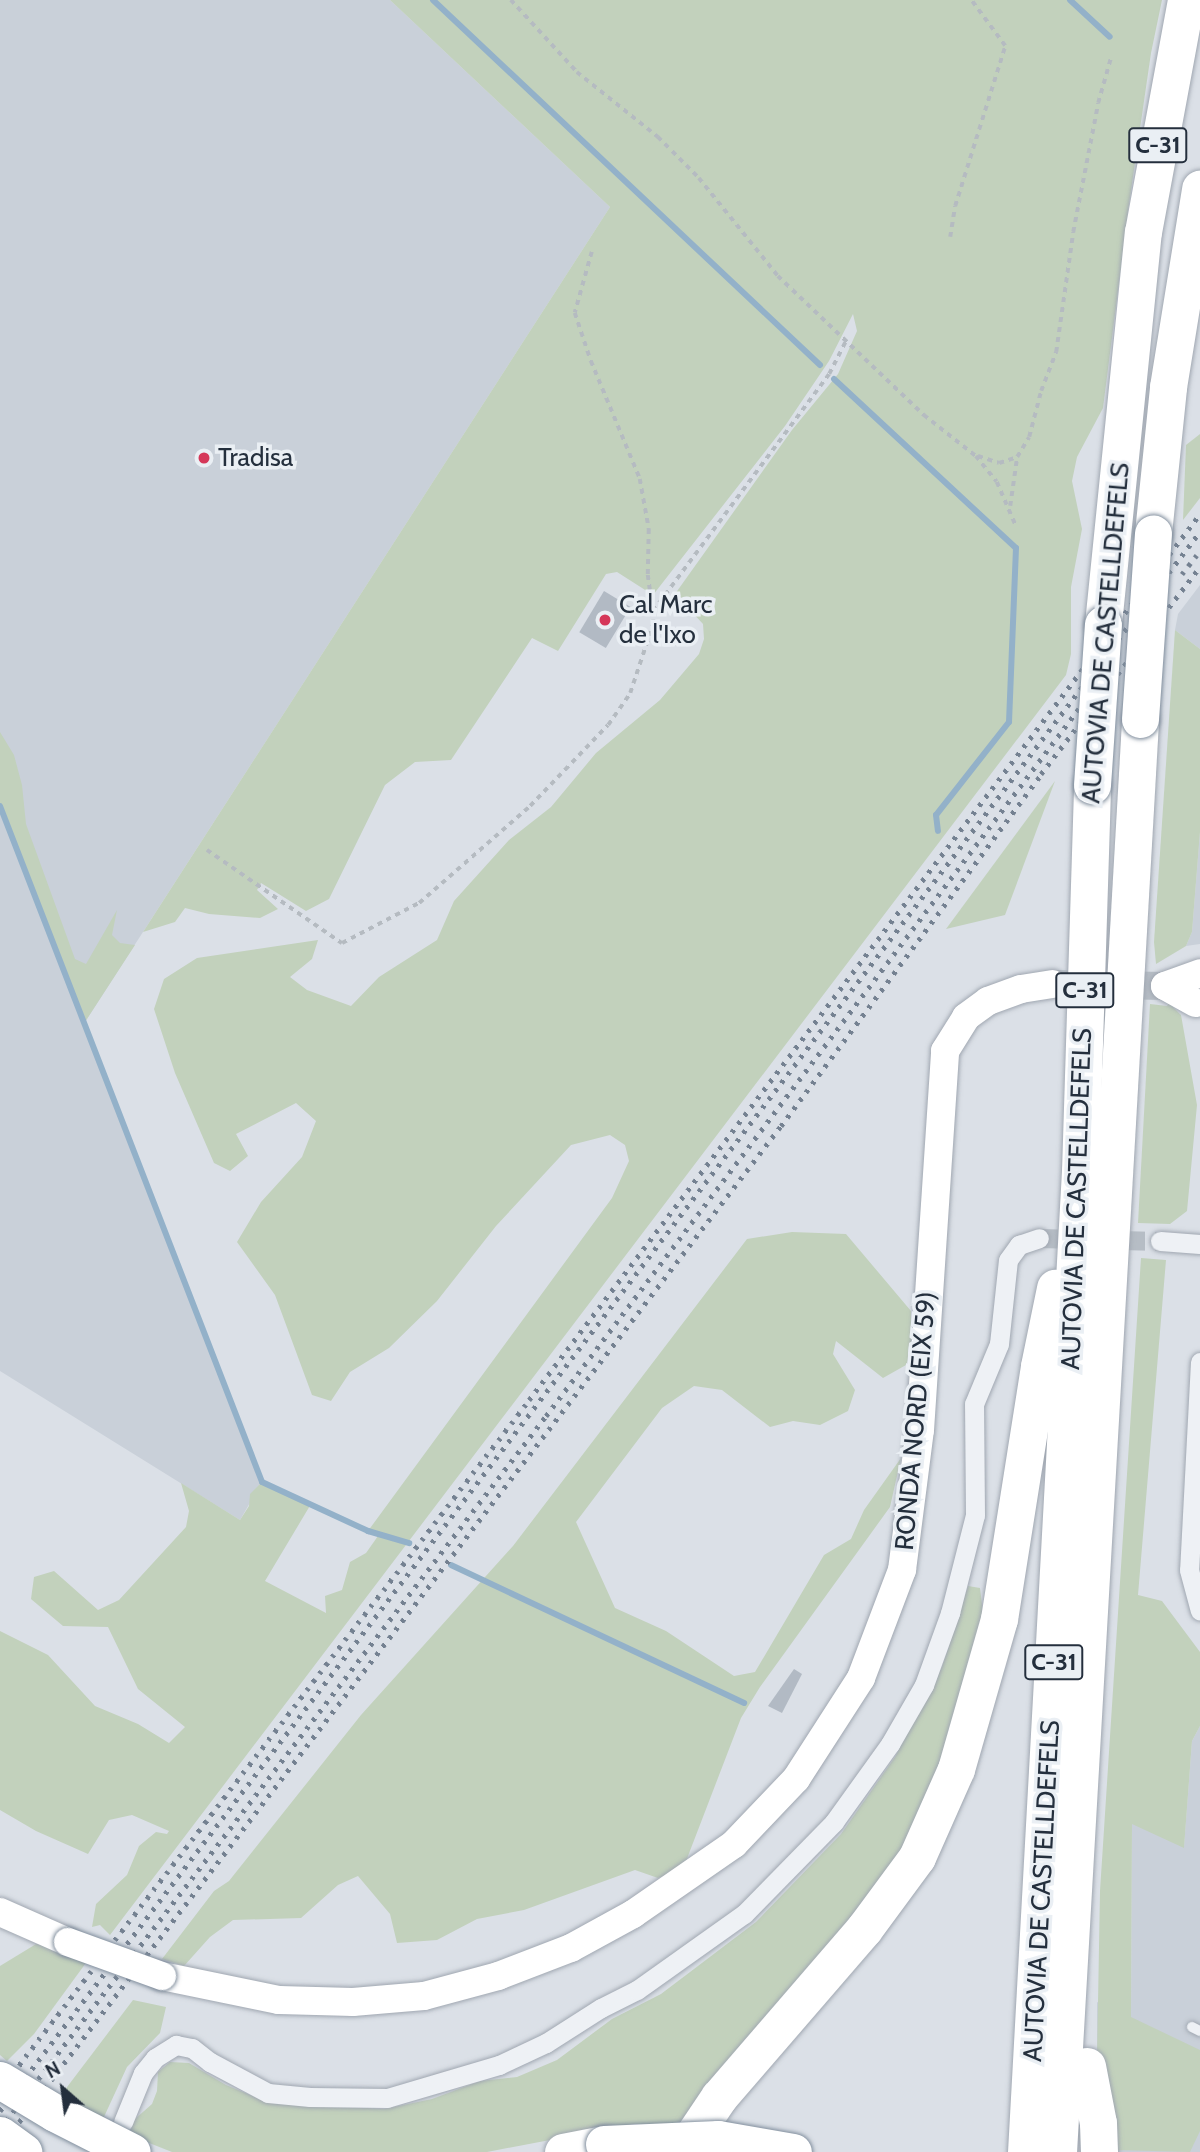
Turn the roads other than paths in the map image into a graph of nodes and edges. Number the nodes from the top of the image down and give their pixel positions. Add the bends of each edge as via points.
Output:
1 (1186, 0) edge
2 (1200, 189) edge
3 (1200, 972) edge
4 (1053, 984) tunnel mouth
5 (1199, 1001) edge
6 (1080, 1171) junction
7 (1039, 1238) tunnel mouth
8 (1160, 1241) tunnel mouth
9 (1200, 1244) edge
10 (1200, 1362) edge
11 (1200, 1611) edge
12 (1080, 1789) junction
13 (0, 1912) edge
14 (1087, 2066) junction
15 (0, 2080) edge
16 (0, 2090) edge
17 (0, 2135) edge
18 (128, 2137) edge
19 (23, 2152) edge
20 (81, 2152) edge
21 (563, 2152) edge
22 (682, 2152) edge
23 (793, 2152) edge
24 (1026, 2152) edge
25 (1058, 2152) edge
26 (1084, 2152) edge
27 (1099, 2152) edge

1 - 6 highway, AUTOVIA DE CASTELLDEFELS / C-31, bridge via 1143,232 1103,624 1092,785
2 - 12 highway, AUTOVIA DE CASTELLDEFELS / C-31, bridge via 1168,387 1153,533
3 - 5 main road via 1165,986
4 - 13 main road, RONDA NORD (EIX 59), bridge via 1020,989 988,1001 966,1017 944,1051 920,1430 902,1570 861,1678 796,1779 734,1844 633,1914 571,1948 498,1976 424,1996 353,2003 279,2000 162,1976
6 - 22 highway via 1039,1366 999,1619 956,1769 909,1868 864,1929 719,2097
6 - 24 highway, AUTOVIA DE CASTELLDEFELS / C-31
7 - 18 street via 1019,1245 1008,1260 999,1345 974,1404 975,1515 950,1613 924,1685 890,1744 834,1822 744,1914 637,1990 546,2043 487,2069 387,2098 268,2093 192,2048 176,2045 143,2073
8 - 9 street
10 - 11 street via 1189,1570
12 - 14 highway
12 - 25 highway, AUTOVIA DE CASTELLDEFELS / C-31
14 - 26 highway
14 - 27 highway
15 - 18 highway, bridge via 55,2113
16 - 20 highway
17 - 19 highway, bridge
21 - 23 highway, bridge via 604,2144 718,2139

